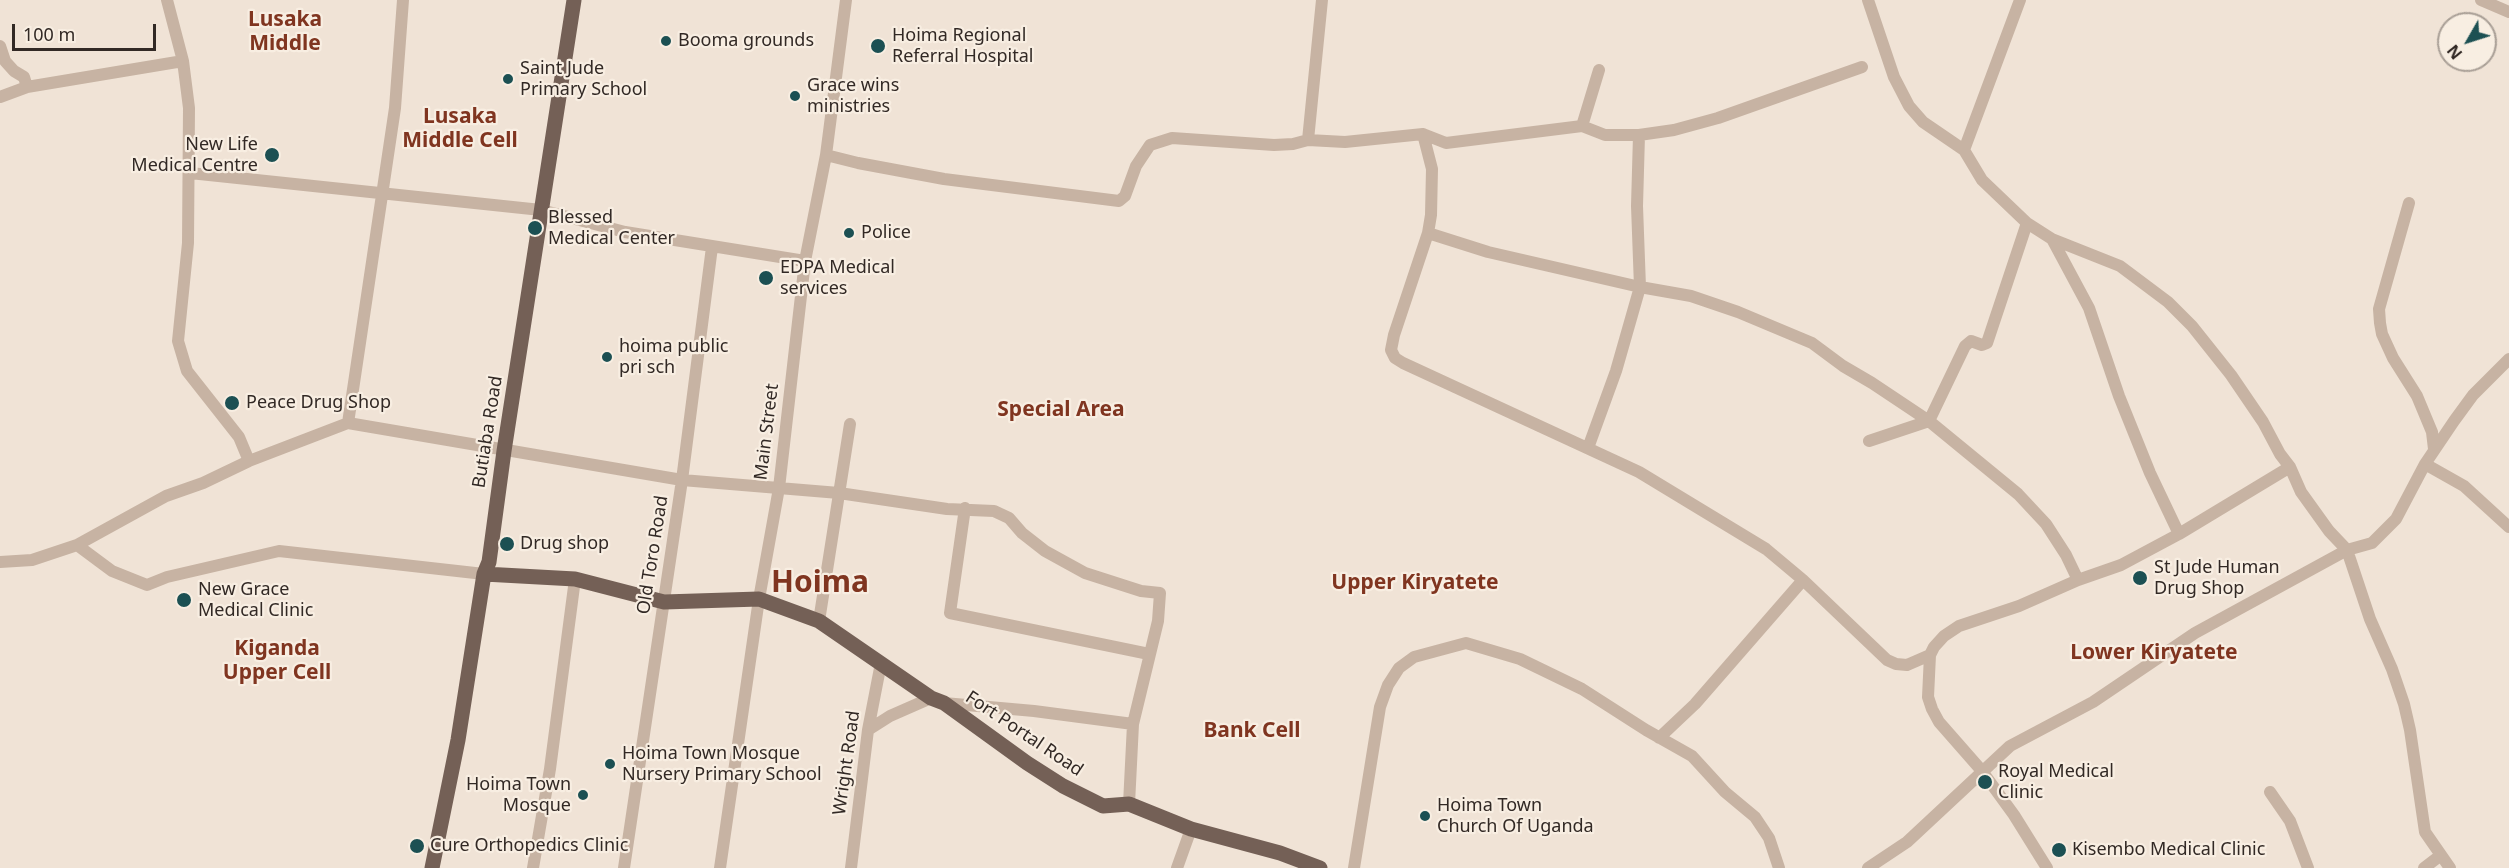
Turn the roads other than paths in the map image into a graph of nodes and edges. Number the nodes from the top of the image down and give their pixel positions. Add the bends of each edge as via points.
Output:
1 (167, 0) edge
2 (403, 0) edge
3 (574, 0) edge
4 (846, 0) edge
5 (1322, 0) edge
6 (1868, 0) edge
7 (2020, 0) edge
8 (2481, 0) edge
9 (2509, 12) edge
10 (0, 46) edge
11 (183, 62) junction
12 (1862, 67) dead end
13 (1599, 70) dead end
14 (27, 87) junction
15 (0, 97) edge
16 (1582, 126) junction
17 (1423, 134) junction
18 (1639, 135) junction
19 (1308, 140) junction
20 (1964, 150) junction
21 (826, 155) junction
22 (190, 173) junction
23 (382, 193) junction
24 (2409, 203) dead end
25 (541, 210) junction
26 (2027, 223) junction
27 (1428, 233) junction
28 (2052, 239) junction
29 (712, 247) junction
30 (805, 261) junction
31 (1640, 287) junction
32 (2509, 359) edge
33 (1929, 421) junction
34 (348, 423) junction
35 (850, 424) dead end
36 (1869, 441) dead end
37 (1588, 448) junction
38 (2434, 449) junction
39 (504, 451) junction
40 (249, 461) junction
41 (2425, 464) junction
42 (2290, 467) junction
43 (682, 480) junction
44 (779, 488) junction
45 (839, 493) junction
46 (965, 508) junction
47 (2509, 527) edge
48 (2179, 534) junction
49 (77, 545) junction
50 (2347, 550) junction
51 (0, 562) edge
52 (484, 574) junction
53 (575, 579) junction
54 (1803, 580) junction
55 (2078, 580) junction
56 (759, 599) junction
57 (664, 602) junction
58 (819, 621) junction
59 (1149, 654) junction
60 (1930, 656) junction
61 (881, 663) junction
62 (937, 700) junction
63 (1133, 724) junction
64 (868, 730) junction
65 (1659, 738) junction
66 (1982, 771) junction
67 (2270, 792) dead end
68 (1130, 804) junction
69 (1191, 829) junction
70 (2441, 855) junction
71 (432, 868) edge
72 (533, 868) edge
73 (624, 868) edge
74 (720, 868) edge
75 (851, 868) edge
76 (1177, 868) edge
77 (1320, 868) edge
78 (1354, 868) edge
79 (1779, 868) edge
80 (1868, 868) edge
81 (2047, 868) edge
82 (2308, 868) edge
83 (2424, 868) edge
84 (2450, 868) edge

1 - 11 street
2 - 23 street via 395,108
3 - 25 main road, Butiaba Road
4 - 21 street, Main Street
5 - 19 street
6 - 20 street via 1894,77 1909,106 1923,122
7 - 20 street
8 - 9 street
10 - 14 street via 5,61 24,77
11 - 14 street
11 - 22 street via 189,108
12 - 18 street via 1718,118
13 - 16 street
14 - 15 street
16 - 17 street via 1446,143
16 - 18 street via 1605,135
17 - 19 street via 1345,142
17 - 27 street via 1432,169
18 - 31 street
19 - 21 street via 1274,145 1172,138 1150,145 1119,201 944,179
20 - 26 street via 1982,180
21 - 30 street, Main Street
22 - 23 street
22 - 40 street via 178,341 187,371 239,437
23 - 25 street
23 - 34 street
24 - 38 street via 2379,309 2380,323 2393,358 2417,396 2432,432
25 - 29 street via 625,232
25 - 39 main road, Butiaba Road
26 - 28 street
26 - 33 street via 1987,343 1971,341 1965,346
27 - 31 street via 1488,252
27 - 37 street via 1394,335 1391,350 1395,358
28 - 42 street via 2120,267 2168,302 2231,375
28 - 48 street via 2089,308 2119,396
29 - 30 street
29 - 43 street, Old Toro Road
30 - 44 street, Main Street
31 - 33 street via 1691,296 1812,343
31 - 37 street
32 - 38 street via 2473,395
33 - 36 street
33 - 55 street via 2018,494 2066,555
34 - 39 street
34 - 40 street
35 - 45 street
37 - 54 street via 1639,472 1766,549
38 - 41 street
39 - 43 street
39 - 52 main road, Butiaba Road via 489,562
40 - 49 street via 166,496
41 - 47 street via 2464,486
41 - 50 street via 2396,519 2372,543
42 - 48 street
42 - 50 street via 2301,492
43 - 44 street
43 - 57 street, Old Toro Road
44 - 45 street
44 - 56 street, Main Street
45 - 46 street
45 - 58 street
46 - 59 street via 994,511 1009,518 1045,551 1085,573 1160,593 1158,621
46 - 59 street via 950,613
48 - 55 street via 2121,565
49 - 51 street via 32,560
49 - 52 street via 112,571 147,585 279,551
50 - 66 street via 2195,633 2093,702 2010,746
50 - 70 street via 2404,704 2425,832
52 - 53 main road
52 - 71 main road, Butiaba Road via 458,740
53 - 57 main road
53 - 72 street
54 - 60 street via 1887,660 1907,665
54 - 65 street via 1714,683
55 - 60 street via 1959,626 1944,636
56 - 57 main road
56 - 58 main road, Fort Portal Road
56 - 74 street, Main Street
57 - 73 street, Old Toro Road
58 - 61 main road, Fort Portal Road
59 - 63 street
60 - 66 street via 1928,697 1932,709
61 - 62 main road, Fort Portal Road
61 - 64 street, Wright Road
62 - 63 street
62 - 64 street via 890,716
62 - 68 main road, Fort Portal Road via 1063,786 1103,806
63 - 68 street
64 - 75 street, Wright Road
65 - 78 street via 1582,688 1520,659 1466,643 1414,657 1399,668 1380,707
65 - 79 street via 1692,756 1755,817 1769,838
66 - 80 street via 1907,842
66 - 81 street
67 - 82 street via 2290,821
68 - 69 main road, Fort Portal Road
69 - 76 street
69 - 77 main road, Fort Portal Road
70 - 83 street
70 - 84 street

